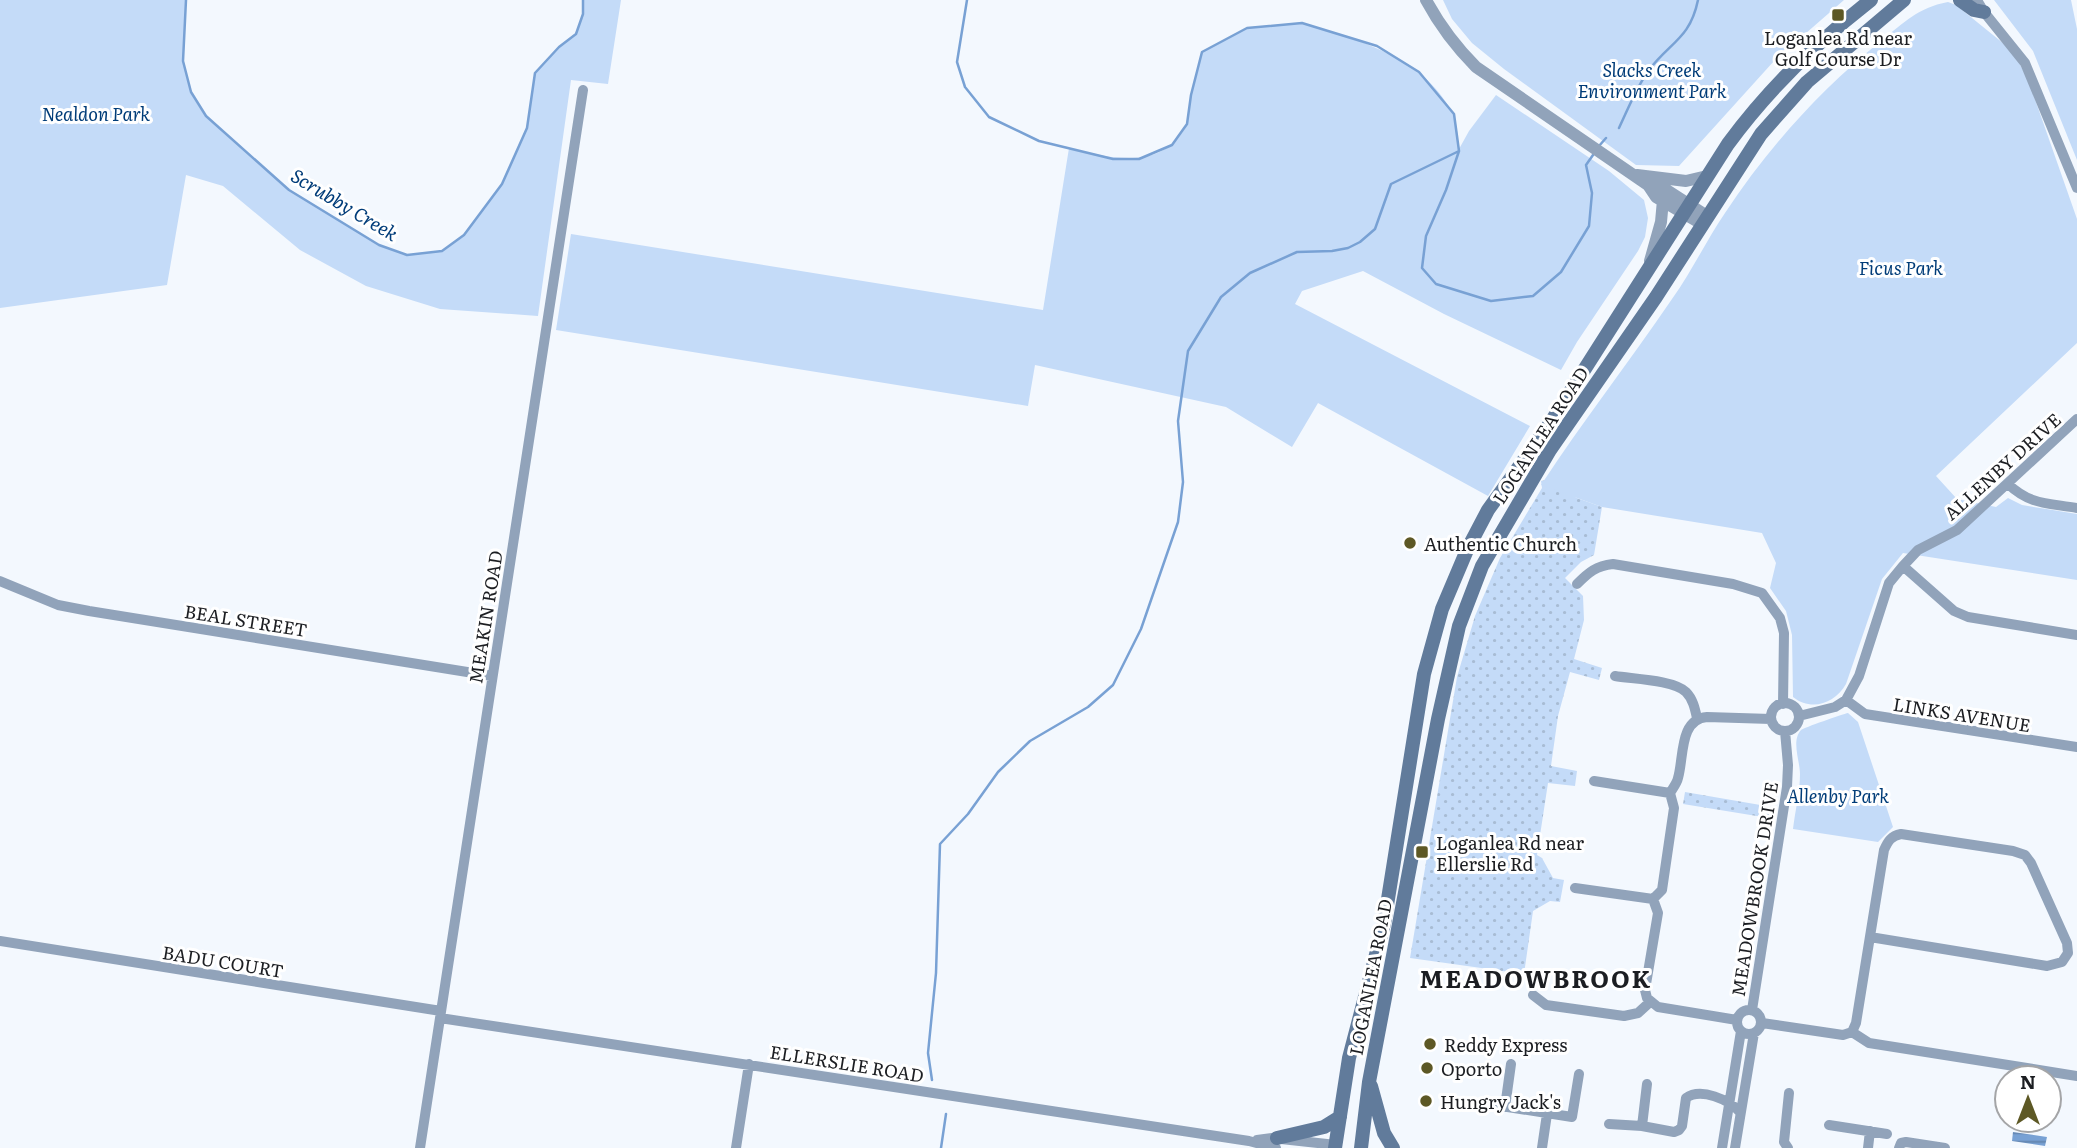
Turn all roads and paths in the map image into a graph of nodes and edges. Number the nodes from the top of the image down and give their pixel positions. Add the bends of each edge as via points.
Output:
1 (1426, 0) edge
2 (1871, 0) edge
3 (1904, 0) edge
4 (1960, 0) edge
5 (1978, 4) edge
6 (583, 90) dead end
7 (1633, 174) junction
8 (1707, 176) junction
9 (1648, 185) junction
10 (2077, 188) edge
11 (1663, 200) junction
12 (1687, 209) junction
13 (1705, 220) junction
14 (1645, 275) junction
15 (2077, 419) edge
16 (2008, 484) junction
17 (2077, 508) edge
18 (1903, 566) junction
19 (0, 581) edge
20 (1577, 584) dead end
21 (2077, 635) edge
22 (492, 676) junction
23 (1615, 676) dead end
24 (1846, 700) junction
25 (1783, 704) junction
26 (1799, 716) junction
27 (1698, 718) junction
28 (1772, 719) junction
29 (1785, 731) junction
30 (2077, 747) edge
31 (1594, 781) dead end
32 (1670, 793) junction
33 (1575, 888) dead end
34 (1653, 899) junction
35 (1870, 937) junction
36 (0, 941) edge
37 (1533, 995) dead end
38 (1650, 1002) junction
39 (1752, 1010) junction
40 (440, 1014) junction
41 (1737, 1020) junction
42 (1762, 1023) junction
43 (1741, 1031) junction
44 (1852, 1032) junction
45 (1754, 1033) junction
46 (749, 1064) junction
47 (1511, 1064) dead end
48 (1579, 1074) dead end
49 (2077, 1076) edge
50 (1369, 1082) junction
51 (1647, 1084) dead end
52 (1789, 1093) dead end
53 (1730, 1102) junction
54 (1482, 1103) dead end
55 (1505, 1107) junction
56 (1740, 1112) junction
57 (1547, 1114) junction
58 (1340, 1117) junction
59 (1609, 1124) dead end
60 (1829, 1125) dead end
61 (1642, 1126) junction
62 (1870, 1131) junction
63 (1887, 1134) dead end
64 (1276, 1143) edge
65 (1336, 1147) edge
66 (420, 1148) edge
67 (736, 1148) edge
68 (1354, 1148) edge
69 (1361, 1148) edge
70 (1394, 1148) edge
71 (1542, 1148) edge
72 (1722, 1148) edge
73 (1735, 1148) edge
74 (1788, 1148) edge
75 (1868, 1148) edge
76 (1899, 1148) edge
77 (1945, 1148) edge

1 - 7 street via 1438,23 1476,67
2 - 8 main road, LOGANLEA ROAD via 1768,93
3 - 13 main road, LOGANLEA ROAD via 1780,110
4 - 5 main road via 1975,10
5 - 10 street via 2025,62
6 - 22 street, MEAKIN ROAD
7 - 8 street via 1686,181
7 - 9 street
8 - 12 main road, LOGANLEA ROAD
9 - 11 street
9 - 12 street via 1662,187
11 - 12 street
11 - 14 street
12 - 13 street
12 - 14 main road, LOGANLEA ROAD
13 - 50 main road, LOGANLEA ROAD via 1530,482 1470,596 1437,719
14 - 58 main road, LOGANLEA ROAD via 1489,510 1442,608 1417,709 1384,924 1349,1058
15 - 16 street, ALLENBY DRIVE
16 - 17 street via 2022,497
16 - 18 street, ALLENBY DRIVE via 1957,530 1918,550
18 - 21 street via 1954,611 1968,617
18 - 24 street, ALLENBY DRIVE via 1889,583 1859,676
19 - 22 street, BEAL STREET via 58,605 89,611
20 - 25 street via 1599,565 1613,564 1762,593 1773,605 1784,633
22 - 40 street, MEAKIN ROAD
23 - 27 street via 1675,685 1685,691
24 - 26 street
24 - 30 street, LINKS AVENUE via 1865,714
25 - 26 street via 1795,708
25 - 28 street via 1773,711
26 - 29 street via 1797,725
27 - 28 street
27 - 32 street via 1688,730 1678,780
28 - 29 street
29 - 39 street, MEADOWBROOK DRIVE via 1787,787
31 - 32 street
32 - 34 street via 1674,808 1662,890
33 - 34 street
34 - 38 street via 1658,913 1645,990
35 - 35 street via 1884,850 1894,835 1901,834 2025,855 2068,953 2062,962 2047,966
35 - 44 street
36 - 40 street, BADU COURT
37 - 38 street via 1546,1005 1624,1016 1638,1013
38 - 41 street
39 - 41 street, MEADOWBROOK DRIVE via 1743,1011
39 - 42 street, MEADOWBROOK DRIVE
40 - 46 street, ELLERSLIE ROAD
40 - 66 street, MEAKIN ROAD
41 - 43 street, MEADOWBROOK DRIVE
42 - 44 street via 1843,1035
42 - 45 street
43 - 45 street
43 - 53 street, MEADOWBROOK DRIVE
44 - 49 street via 1869,1043
45 - 56 street
46 - 64 street, ELLERSLIE ROAD
46 - 67 street
47 - 55 street
48 - 57 street via 1572,1117
50 - 69 main road, LOGANLEA ROAD
50 - 70 main road via 1384,1133
51 - 61 street
52 - 74 street via 1784,1142
53 - 56 street
53 - 61 street via 1690,1095 1679,1130
53 - 72 street, MEADOWBROOK DRIVE
54 - 55 street
55 - 57 street
56 - 73 street
57 - 71 street
58 - 64 main road
58 - 65 main road, LOGANLEA ROAD
59 - 61 street
60 - 62 street
62 - 63 street
62 - 75 street
64 - 65 street, ELLERSLIE ROAD
65 - 68 main road
76 - 77 street via 1906,1142

